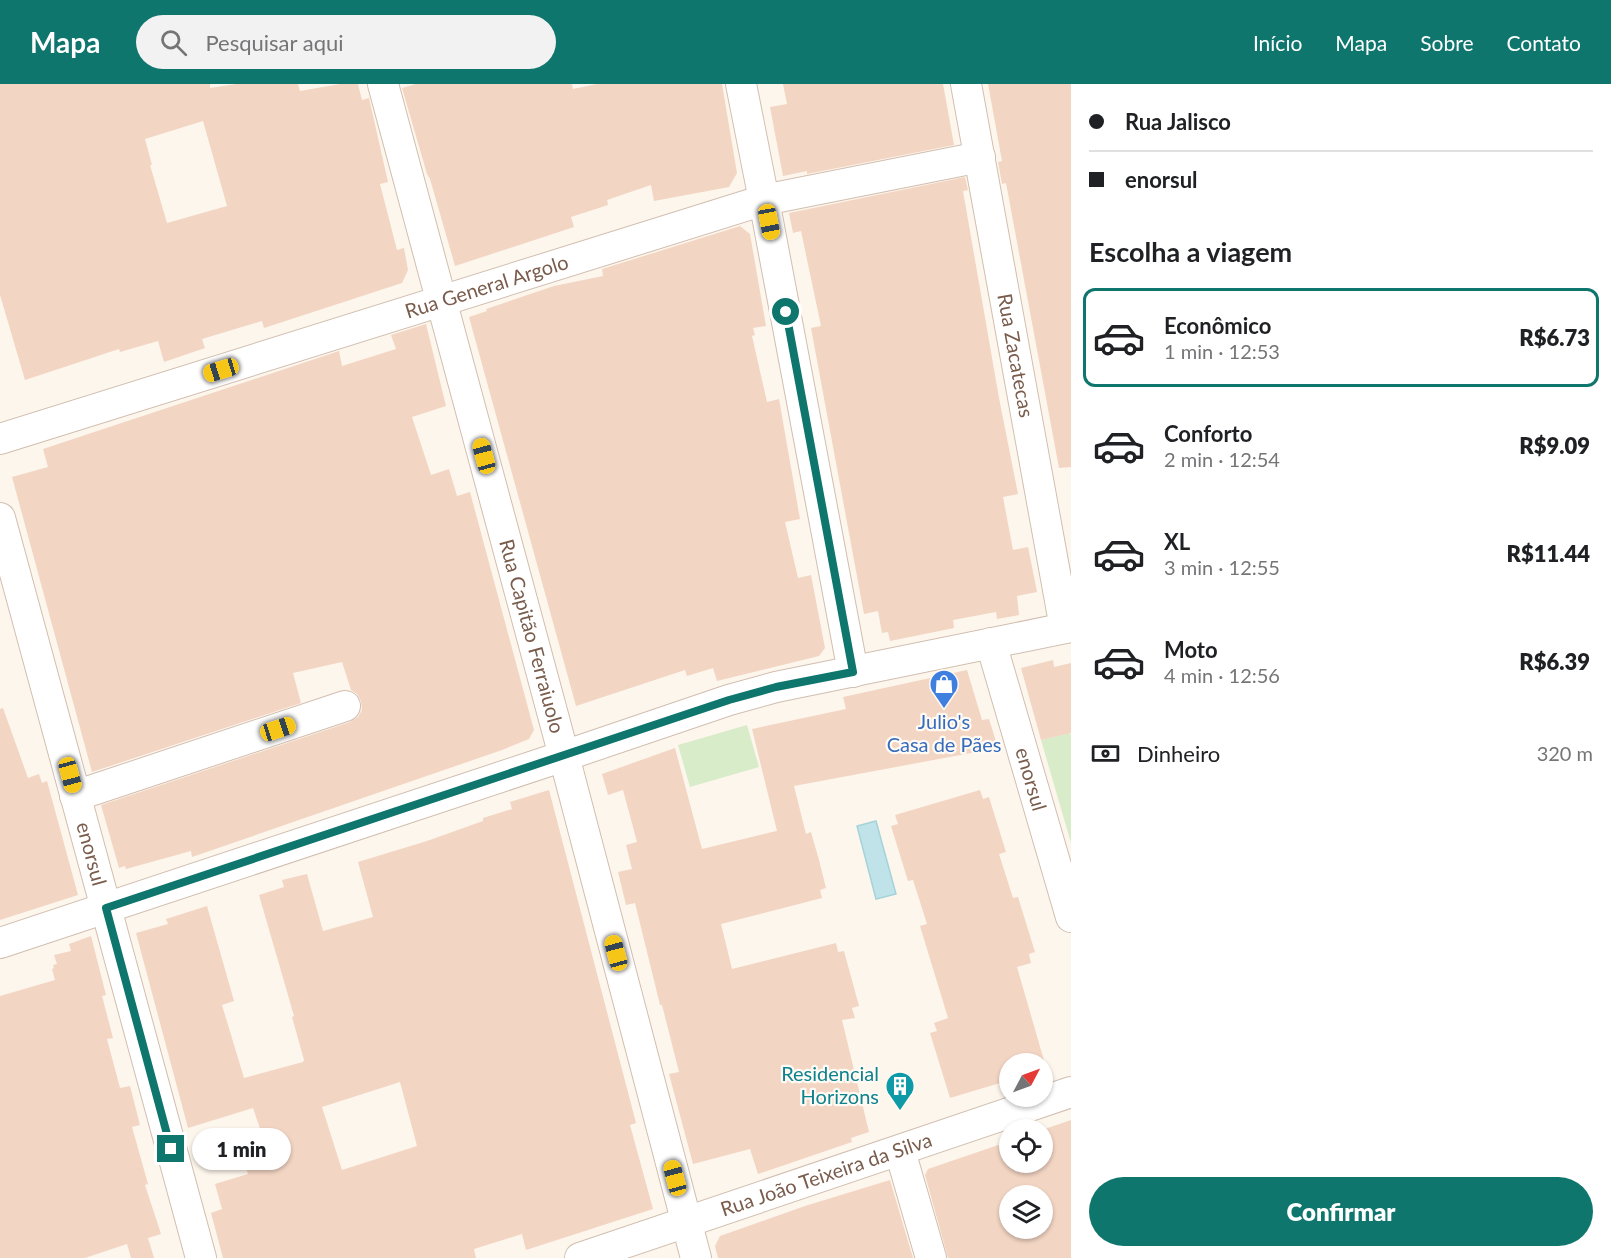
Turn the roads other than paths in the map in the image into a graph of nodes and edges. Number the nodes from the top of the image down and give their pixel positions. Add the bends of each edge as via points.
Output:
1 (383, 84) edge
2 (741, 84) edge
3 (966, 84) edge
4 (980, 157) junction
5 (764, 200) junction
6 (442, 301) junction
7 (0, 439) edge
8 (0, 518) edge
9 (1068, 627) edge
10 (991, 643) junction
11 (853, 672) junction
12 (345, 706) dead end
13 (564, 756) junction
14 (75, 796) junction
15 (106, 908) junction
16 (1071, 917) edge
17 (0, 943) edge
18 (1071, 1092) edge
19 (900, 1150) junction
20 (687, 1223) junction
21 (201, 1258) edge
22 (580, 1258) edge
23 (696, 1258) edge
24 (931, 1258) edge

1 - 6 street, Rua Capitão Ferraiuolo
2 - 5 street
3 - 4 street, Rua Zacatecas
4 - 5 street, Rua General Argolo
4 - 9 street, Rua Zacatecas
5 - 6 street, Rua General Argolo
5 - 11 street
6 - 7 street, Rua General Argolo
6 - 13 street, Rua Capitão Ferraiuolo
8 - 14 street, enorsul
9 - 10 street
10 - 11 street
10 - 16 street, enorsul
11 - 13 street via 729,700
12 - 14 street
13 - 15 street
13 - 20 street, Rua Capitão Ferraiuolo
14 - 15 street, enorsul
15 - 17 street
15 - 21 street, enorsul
18 - 19 street, Rua João Teixeira da Silva
19 - 20 street, Rua João Teixeira da Silva
19 - 24 street
20 - 22 street, Rua João Teixeira da Silva
20 - 23 street, Rua Capitão Ferraiuolo

